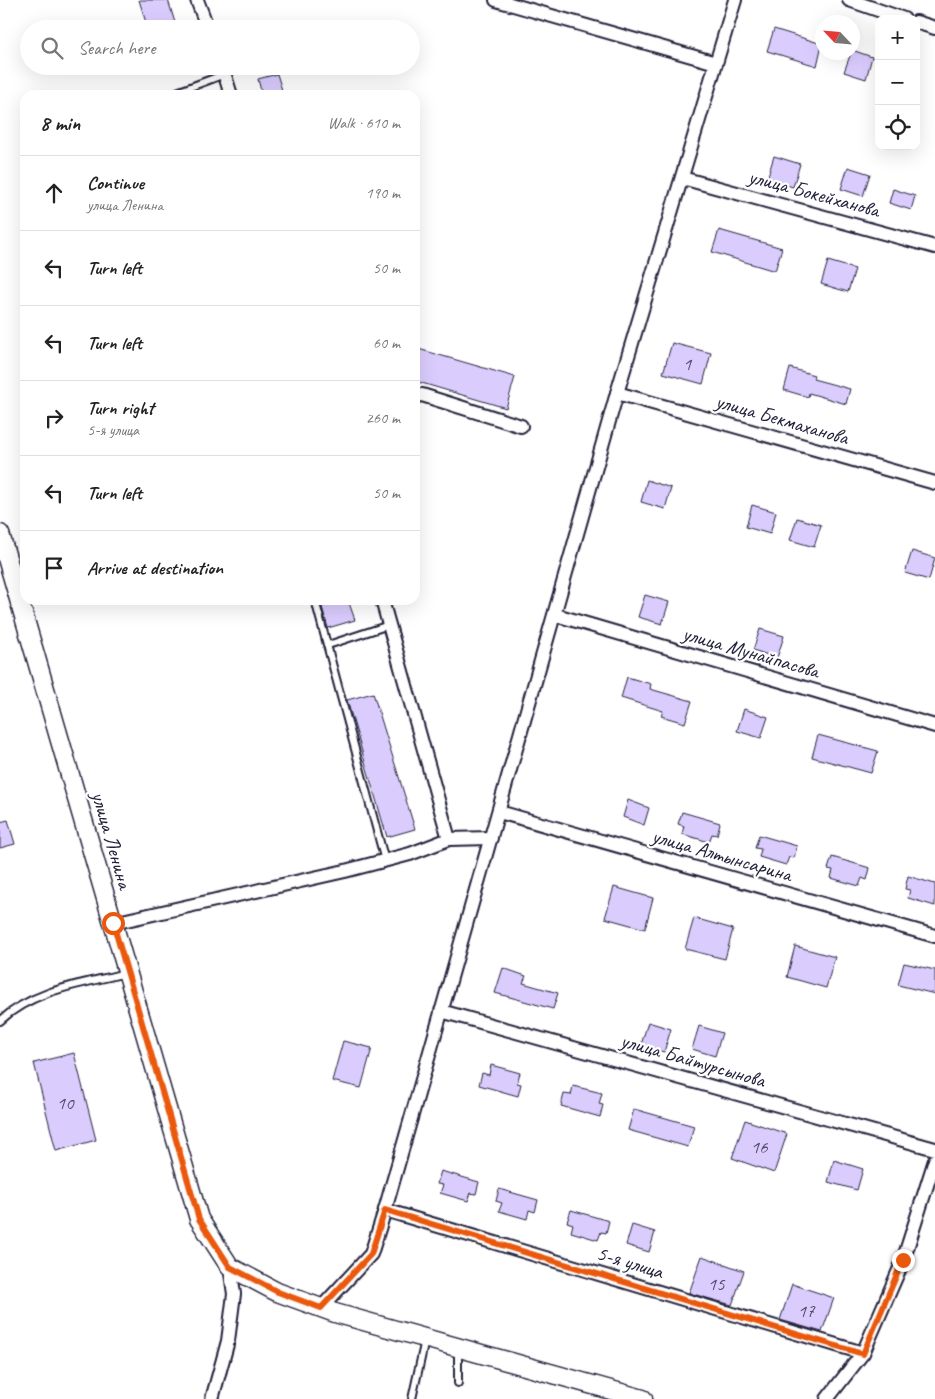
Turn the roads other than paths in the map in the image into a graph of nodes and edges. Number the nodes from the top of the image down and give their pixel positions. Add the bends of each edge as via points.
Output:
1 (197, 0) edge
2 (735, 0) edge
3 (849, 0) edge
4 (505, 1) edge
5 (892, 15) edge
6 (205, 20) edge
7 (920, 23) edge
8 (935, 28) edge
9 (716, 63) junction
10 (214, 75) edge
11 (225, 75) edge
12 (182, 90) edge
13 (230, 90) edge
14 (682, 178) junction
15 (935, 247) edge
16 (617, 393) junction
17 (420, 395) edge
18 (521, 426) dead end
19 (935, 483) edge
20 (0, 534) edge
21 (20, 603) edge
22 (21, 605) edge
23 (316, 605) edge
24 (383, 605) edge
25 (556, 616) junction
26 (389, 625) junction
27 (328, 645) junction
28 (935, 726) edge
29 (499, 812) junction
30 (491, 838) junction
31 (449, 839) junction
32 (385, 861) junction
33 (113, 923) junction
34 (935, 936) edge
35 (127, 972) junction
36 (441, 1011) junction
37 (0, 1021) edge
38 (935, 1148) edge
39 (935, 1160) edge
40 (385, 1210) junction
41 (230, 1267) junction
42 (321, 1308) junction
43 (426, 1339) junction
44 (458, 1348) junction
45 (863, 1354) junction
46 (458, 1383) dead end
47 (212, 1399) edge
48 (412, 1399) edge
49 (643, 1399) edge
50 (827, 1399) edge

1 - 6 street
2 - 9 street
3 - 5 street
4 - 9 street
7 - 8 street
9 - 14 street
10 - 12 lane
11 - 13 street
14 - 15 street, улица Бокейханова
14 - 16 street
16 - 19 street, улица Бекмаханова
16 - 25 street
17 - 18 street
20 - 21 street, улица Ленина
22 - 33 street, улица Ленина
23 - 27 lane
24 - 26 street
25 - 28 street, улица Мунайпасова
25 - 29 street
26 - 27 lane
26 - 31 street
27 - 32 lane
29 - 30 street
29 - 34 street, улица Алтынсарина
30 - 31 street
30 - 36 street
31 - 32 street
32 - 33 street
33 - 35 street, улица Ленина
35 - 37 lane via 44,994 12,1010
35 - 41 street, улица Ленина via 199,1219
36 - 38 street, улица Байтурсынова
36 - 40 street
39 - 45 street via 903,1260
40 - 42 street via 371,1254
40 - 45 street, 5-я улица
41 - 42 street via 278,1292
41 - 47 street via 234,1294 231,1322
42 - 43 street
43 - 44 street
43 - 48 lane
44 - 46 lane
44 - 49 street
45 - 50 street

